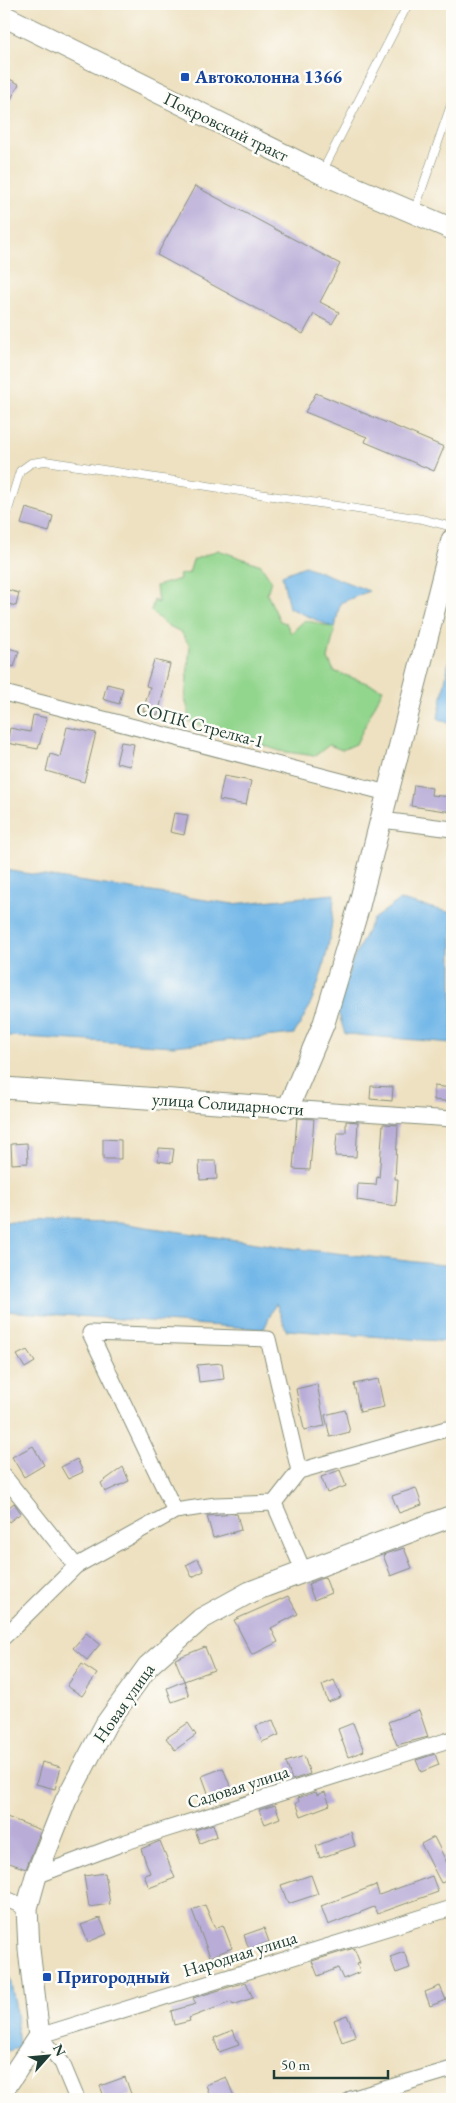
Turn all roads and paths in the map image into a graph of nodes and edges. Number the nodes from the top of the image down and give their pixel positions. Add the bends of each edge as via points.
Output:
1 (408, 4) edge
2 (4, 16) edge
3 (452, 102) edge
4 (321, 174) junction
5 (413, 214) junction
6 (452, 229) edge
7 (4, 523) edge
8 (452, 527) edge
9 (452, 540) edge
10 (4, 693) edge
11 (387, 793) junction
12 (382, 820) junction
13 (452, 829) edge
14 (4, 1088) edge
15 (288, 1108) junction
16 (452, 1119) edge
17 (446, 1429) dead end
18 (299, 1471) junction
19 (4, 1476) edge
20 (274, 1503) junction
21 (175, 1511) junction
22 (452, 1516) edge
23 (76, 1566) junction
24 (303, 1570) junction
25 (4, 1637) edge
26 (452, 1739) edge
27 (36, 1876) junction
28 (4, 1898) edge
29 (27, 1908) junction
30 (452, 1908) edge
31 (39, 2036) junction
32 (452, 2069) edge
33 (4, 2089) edge
34 (77, 2099) edge
35 (351, 2099) edge

1 - 4 lane
2 - 4 street, Покровский тракт
3 - 5 lane
4 - 5 street, Покровский тракт
5 - 6 street, Покровский тракт
7 - 8 lane via 20,471 31,463 45,461 422,519
9 - 11 street
10 - 11 street, СОПК Стрелка-1
11 - 12 street
12 - 13 street
12 - 15 street via 324,1023
14 - 15 street, улица Солидарности
15 - 16 street, улица Солидарности
17 - 18 street
18 - 20 street
18 - 21 street via 268,1339 90,1333
19 - 23 street
20 - 21 street via 216,1504
20 - 24 street
21 - 23 street
22 - 24 street, Новая улица
23 - 25 street
24 - 27 street, Новая улица via 250,1592 201,1619 148,1666 106,1724 66,1800
26 - 27 street, Садовая улица via 126,1842
27 - 29 street, Новая улица
28 - 29 street
29 - 31 street, Новая улица
30 - 31 street, Народная улица
31 - 33 street
31 - 34 street via 62,2063
32 - 35 street

